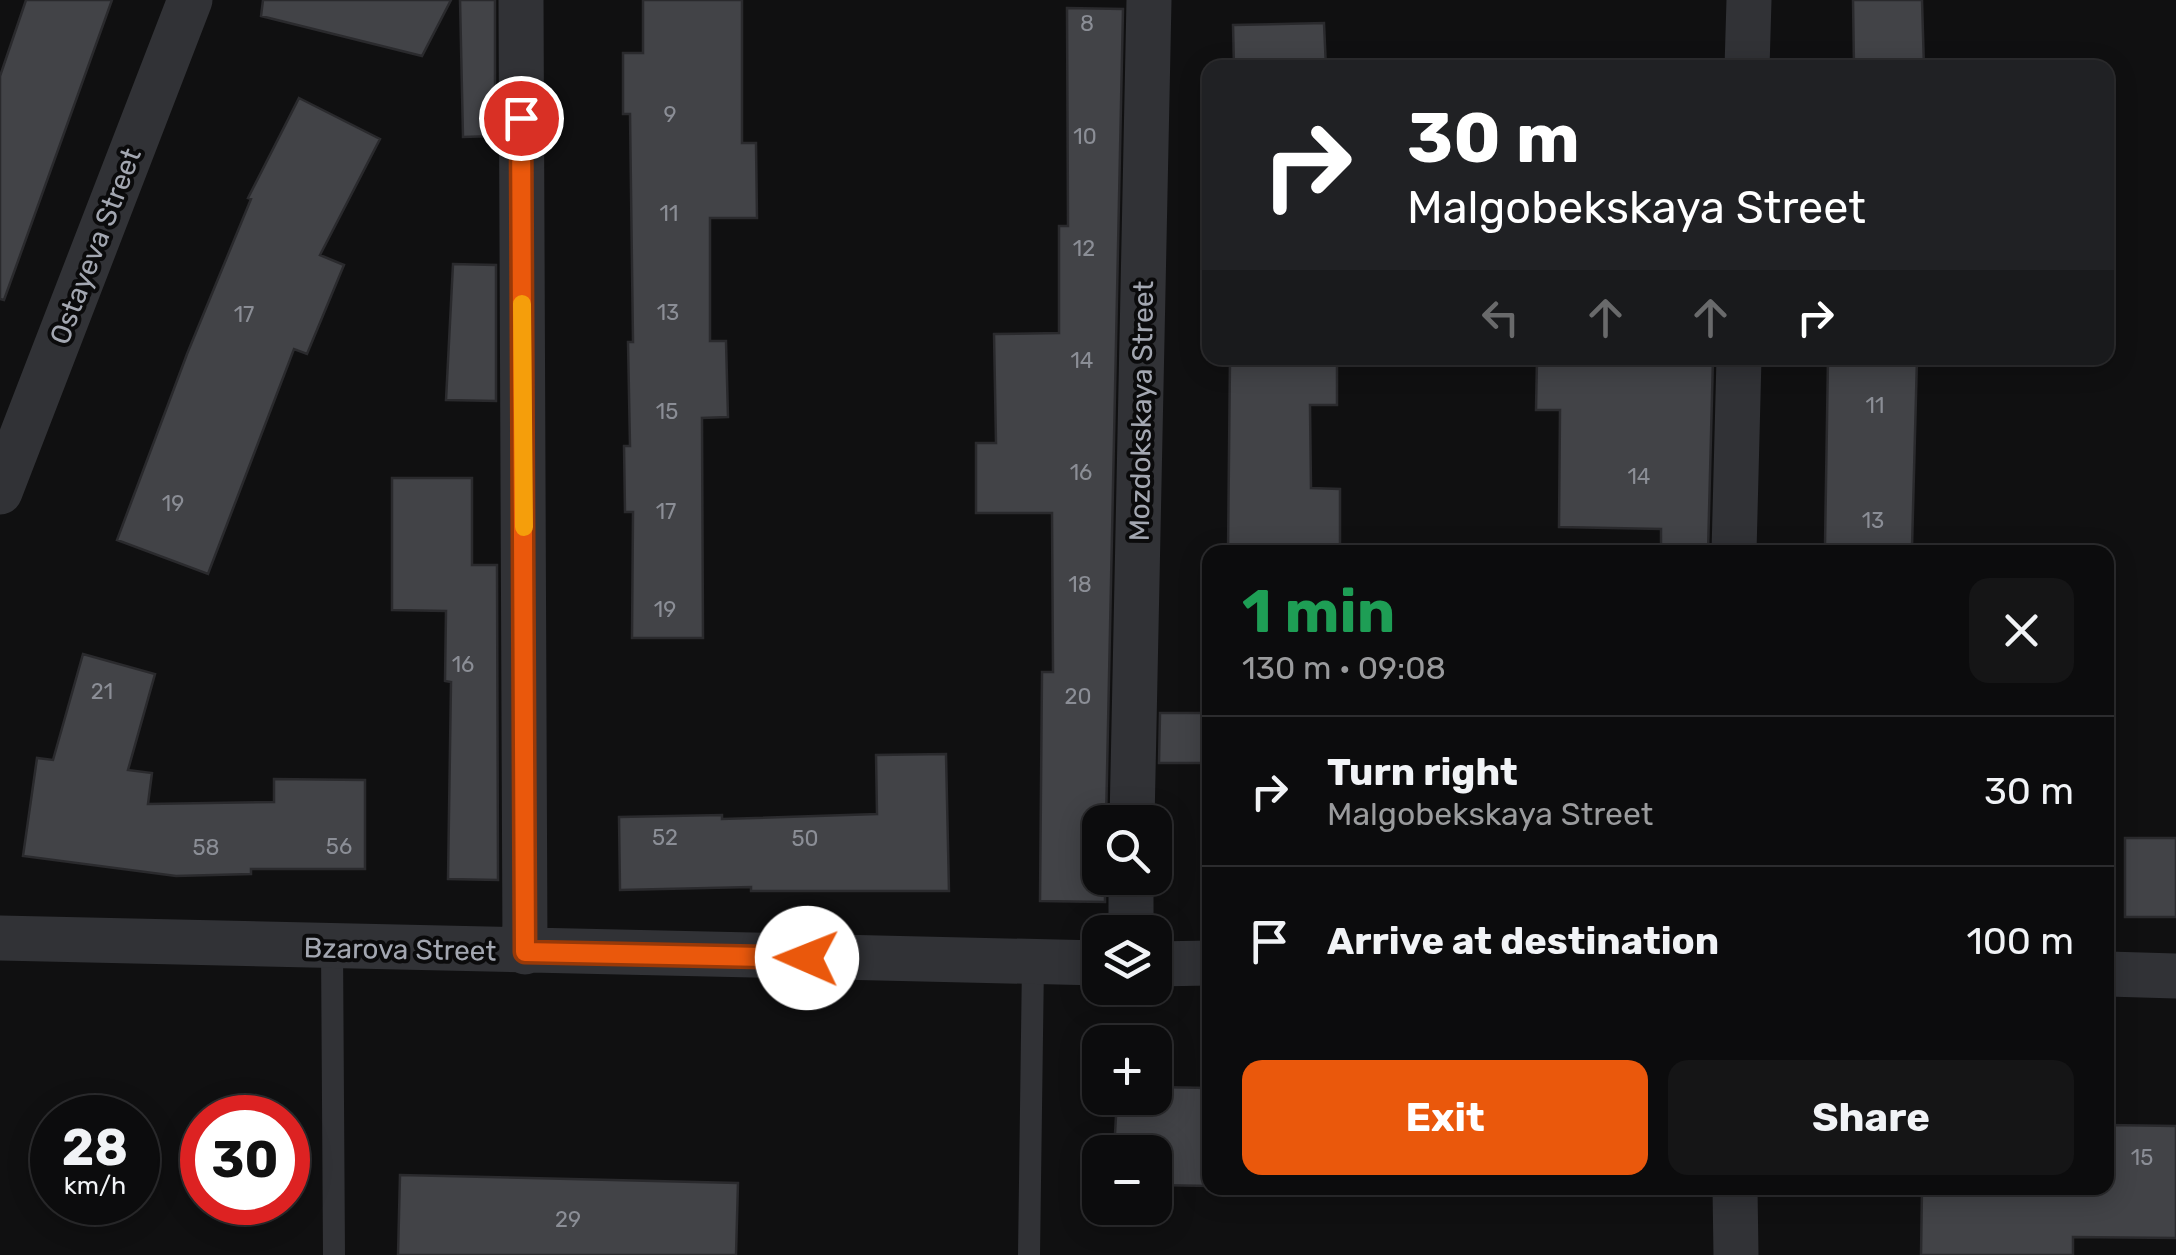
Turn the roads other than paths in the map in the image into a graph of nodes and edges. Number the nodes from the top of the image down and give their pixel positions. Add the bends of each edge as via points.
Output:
1 (190, 0) edge
2 (520, 0) edge
3 (1149, 0) edge
4 (1749, 0) edge
5 (1747, 60) edge
6 (1739, 365) edge
7 (0, 492) edge
8 (1734, 545) edge
9 (1132, 805) edge
10 (0, 938) edge
11 (332, 947) junction
12 (525, 952) junction
13 (1033, 962) junction
14 (1082, 963) edge
15 (1172, 964) edge
16 (1202, 964) edge
17 (2114, 974) edge
18 (2176, 976) edge
19 (1735, 1195) edge
20 (334, 1255) edge
21 (1029, 1255) edge
22 (1736, 1255) edge

1 - 7 street, Ostayeva Street
2 - 12 street
3 - 9 street, Mozdokskaya Street
4 - 5 street
6 - 8 street
10 - 11 street, Bzarova Street
11 - 12 street, Bzarova Street
11 - 20 lane
12 - 13 street, Bzarova Street
13 - 14 street, Bzarova Street
13 - 21 lane
15 - 16 street
17 - 18 street
19 - 22 street

